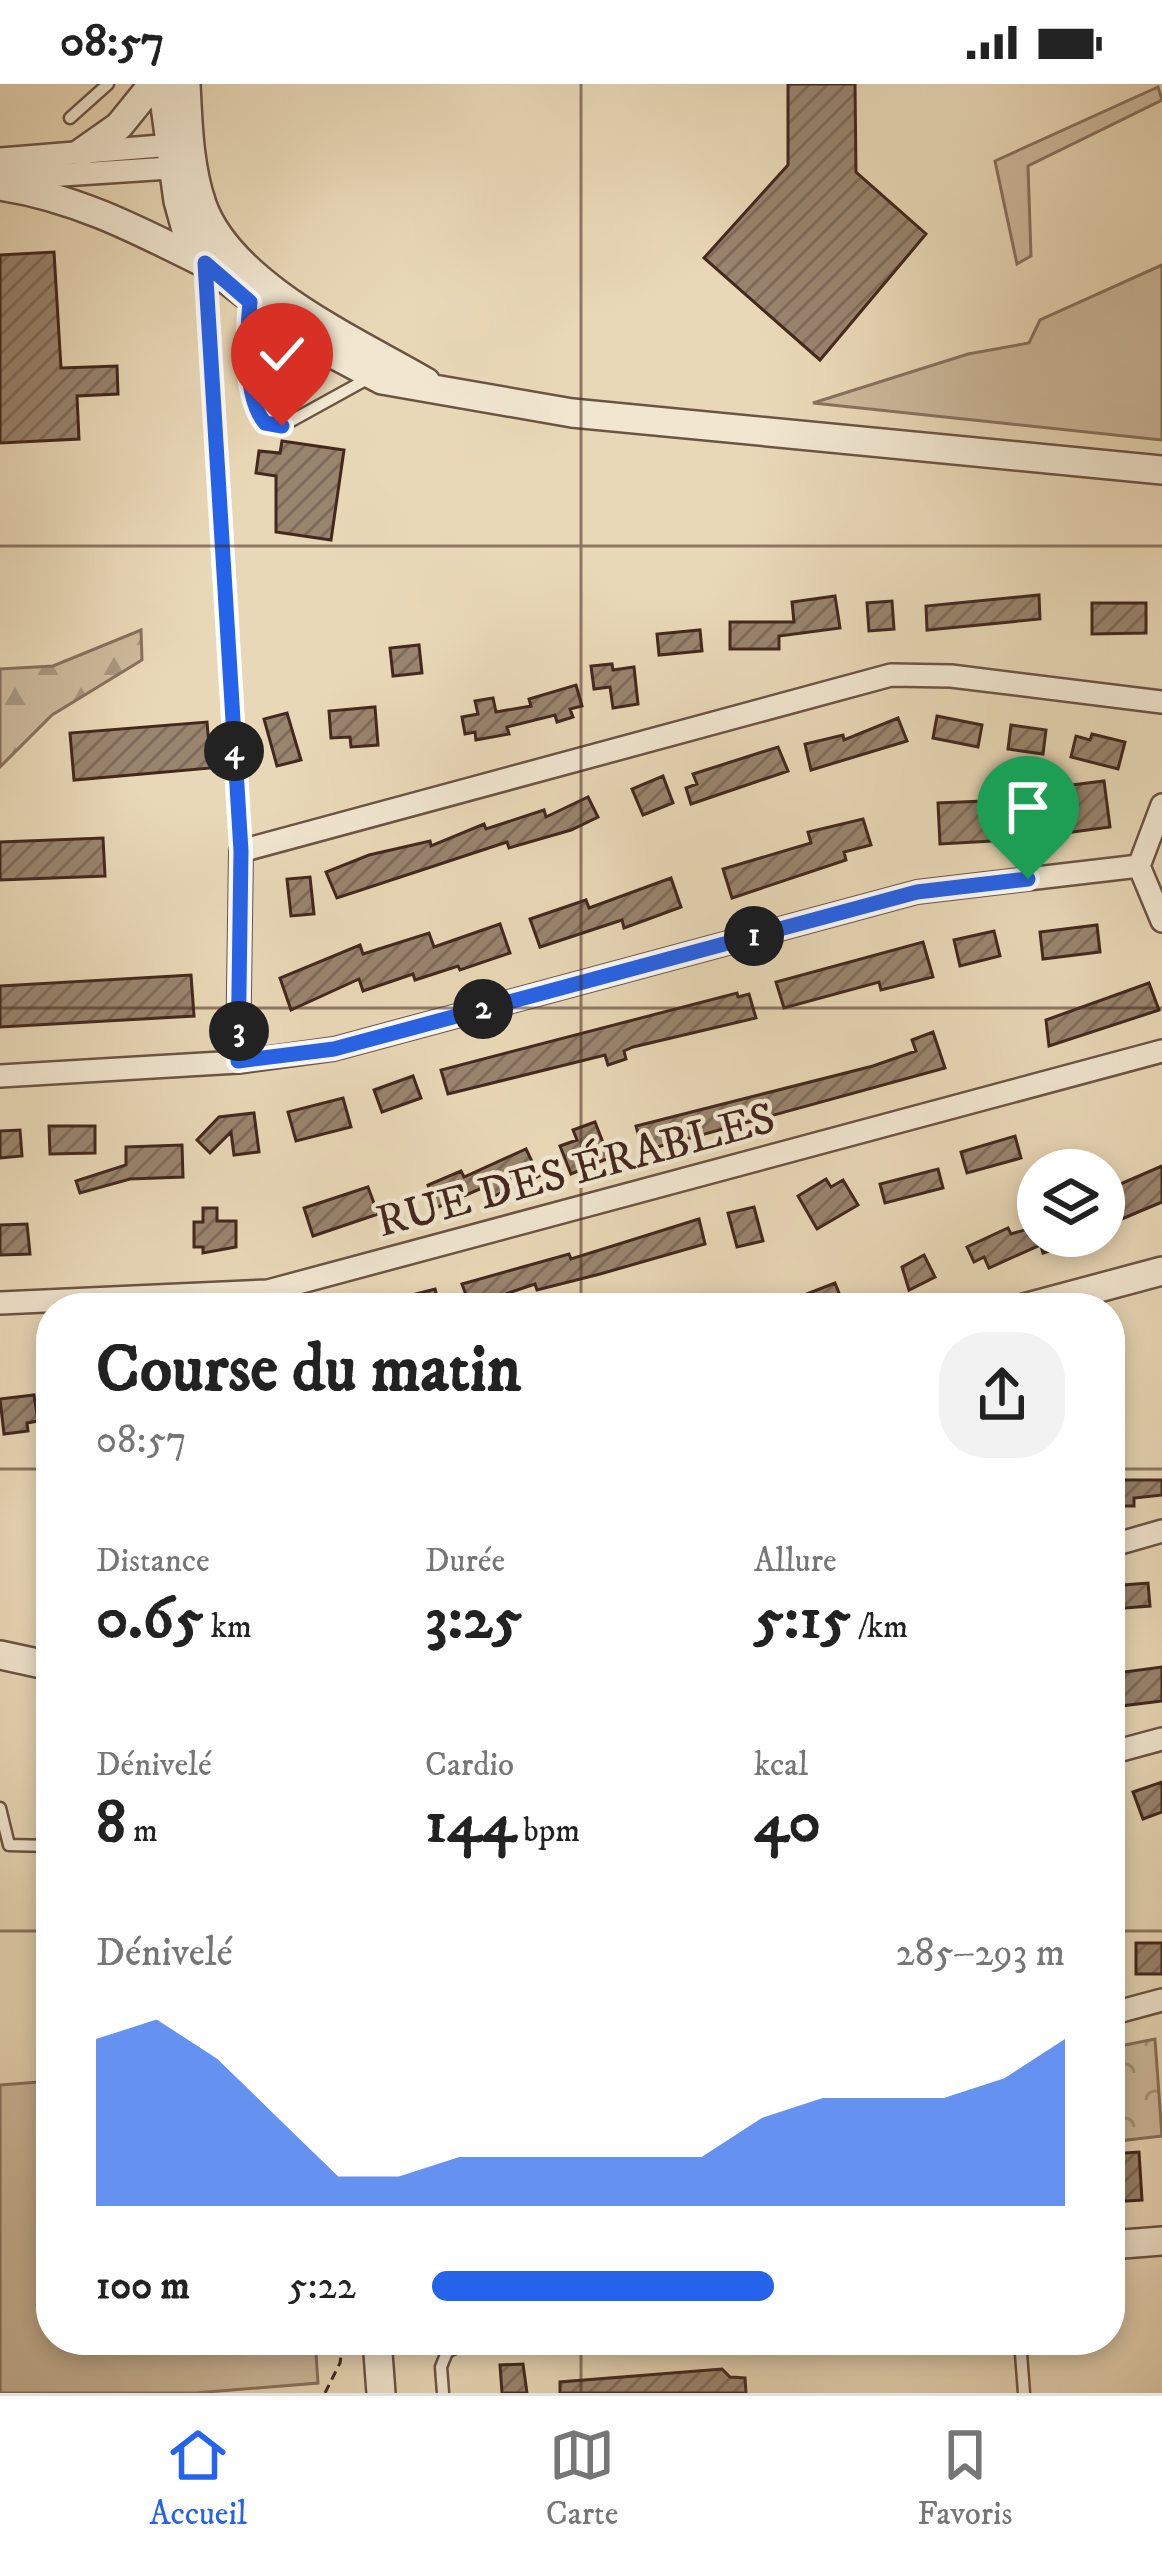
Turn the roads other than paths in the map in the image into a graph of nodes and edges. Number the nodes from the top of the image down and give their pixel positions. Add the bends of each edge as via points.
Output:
1 (108, 84) edge
2 (153, 84) edge
3 (163, 84) edge
4 (186, 84) edge
5 (70, 118) dead end
6 (82, 152) junction
7 (181, 156) junction
8 (0, 159) edge
9 (0, 182) edge
10 (205, 263) junction
11 (250, 302) junction
12 (374, 376) junction
13 (445, 393) junction
14 (1162, 470) edge
15 (223, 598) road end
16 (1162, 702) edge
17 (235, 760) road end
18 (1162, 805) edge
19 (241, 851) junction
20 (1139, 866) junction
21 (1162, 921) edge
22 (1162, 1052) edge
23 (238, 1061) junction
24 (0, 1076) edge
25 (1162, 1271) edge
26 (290, 1293) edge
27 (1080, 1293) edge
28 (36, 1302) edge
29 (0, 1303) edge
30 (1162, 1532) edge
31 (1125, 1542) edge
32 (0, 1654) edge
33 (36, 1662) edge
34 (1162, 1739) edge
35 (1125, 1749) edge
36 (0, 1808) edge
37 (36, 1846) edge
38 (1162, 2000) edge
39 (1125, 2010) edge
40 (1162, 2241) edge
41 (1125, 2244) edge
42 (378, 2355) edge
43 (446, 2355) edge
44 (1021, 2355) edge
45 (381, 2393) edge
46 (443, 2393) edge
47 (1024, 2393) edge

1 - 5 lane
2 - 6 street via 119,126
3 - 7 street
4 - 7 street
6 - 7 street
6 - 8 street
7 - 9 street
7 - 10 street via 188,237
7 - 13 street via 202,207 240,259 317,320
9 - 10 street via 112,217
10 - 11 street
10 - 15 lane
11 - 12 street
11 - 12 lane via 251,368 265,423 282,426
12 - 13 street
13 - 14 street via 572,413
16 - 19 street via 891,675
17 - 19 lane
18 - 20 street
19 - 23 street
20 - 21 street
20 - 23 street via 917,892 334,1049
22 - 26 street, RUE DES ÉRABLES
23 - 24 street
25 - 27 street
28 - 29 street, RUE DES ÉRABLES
30 - 31 street
32 - 33 street
34 - 35 street
36 - 37 lane via 9,1845
38 - 39 street
40 - 41 street
42 - 45 street
43 - 46 lane
44 - 47 lane

